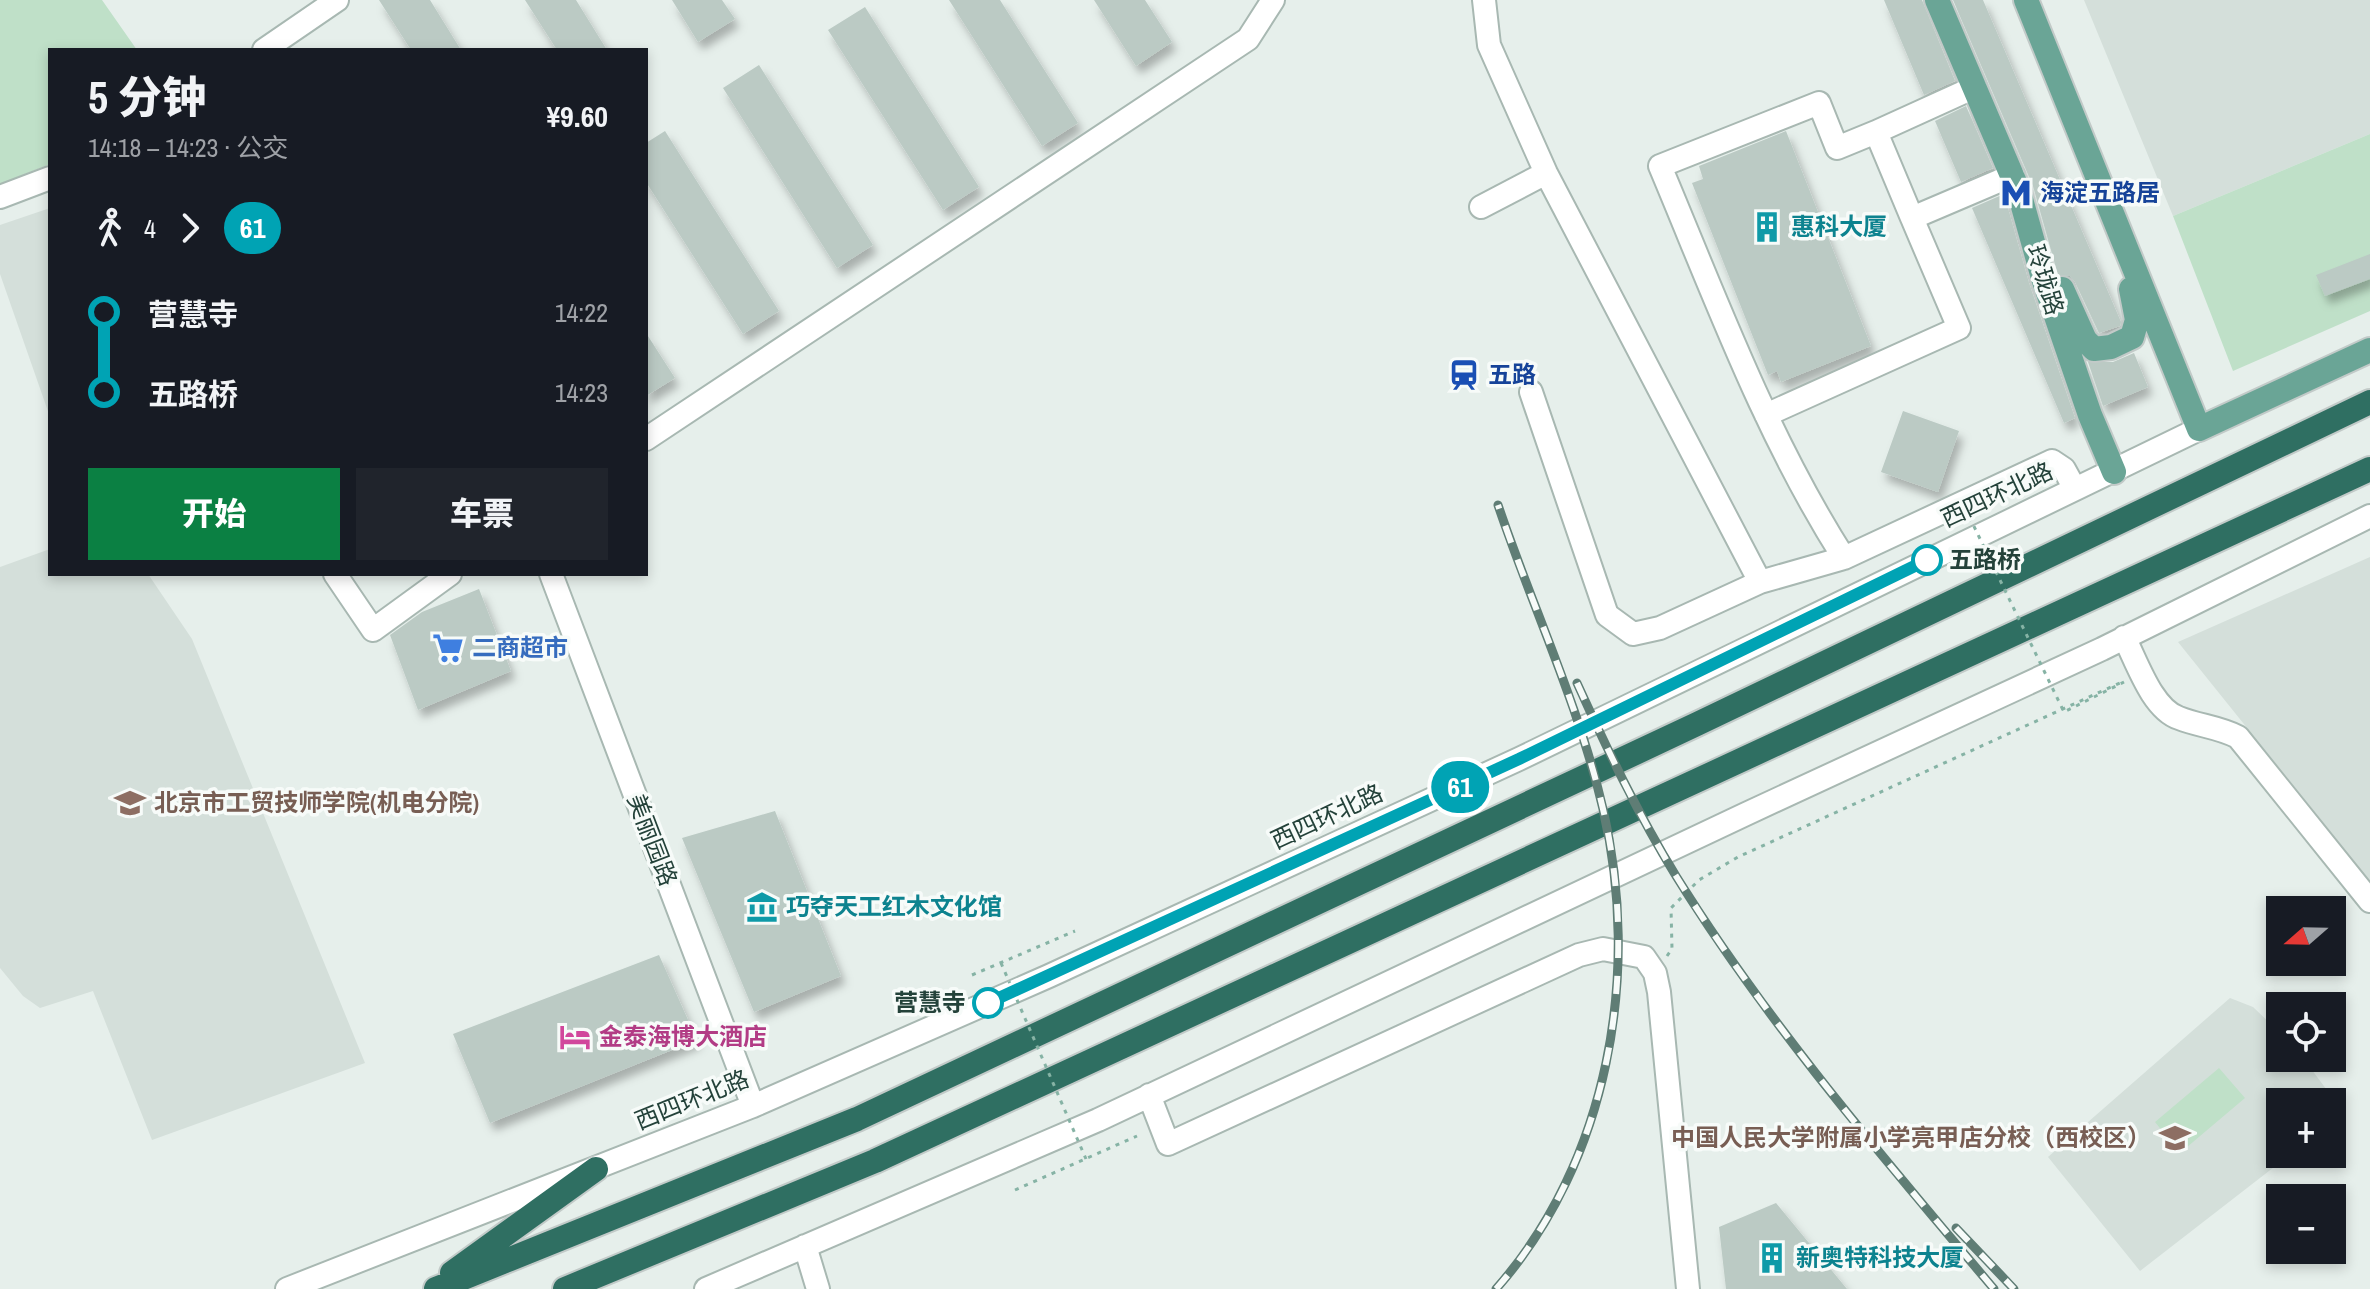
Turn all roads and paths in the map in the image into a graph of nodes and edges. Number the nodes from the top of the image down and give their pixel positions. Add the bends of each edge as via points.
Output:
1 (337, 0) edge
2 (1273, 0) edge
3 (1484, 0) edge
4 (1937, 0) edge
5 (2026, 0) edge
6 (267, 48) edge
7 (1975, 87) junction
8 (1876, 132) junction
9 (1546, 173) junction
10 (48, 179) edge
11 (2016, 183) junction
12 (0, 197) edge
13 (1481, 207) dead end
14 (1912, 218) junction
15 (2122, 237) junction
16 (2370, 350) edge
17 (1531, 392) dead end
18 (2370, 402) edge
19 (1766, 415) junction
20 (2199, 429) junction
21 (648, 438) edge
22 (2370, 469) edge
23 (2114, 472) junction
24 (2034, 480) dead end
25 (2075, 489) junction
26 (2370, 516) edge
27 (1844, 558) junction
28 (336, 576) edge
29 (447, 576) edge
30 (552, 576) edge
31 (1760, 582) junction
32 (2124, 637) junction
33 (2131, 674) junction
34 (2370, 901) edge
35 (1075, 931) dead end
36 (1001, 963) junction
37 (1655, 973) junction
38 (972, 975) dead end
39 (1149, 1095) junction
40 (753, 1106) junction
41 (1137, 1136) dead end
42 (1086, 1159) junction
43 (596, 1169) junction
44 (1015, 1190) dead end
45 (805, 1246) junction
46 (287, 1289) edge
47 (429, 1289) edge
48 (436, 1289) edge
49 (565, 1289) edge
50 (706, 1289) edge
51 (818, 1289) edge
52 (1688, 1289) edge

1 - 6 street
2 - 21 street via 1248,39
3 - 9 street via 1489,45
4 - 7 main road, 玲珑路
5 - 15 main road
7 - 8 street
7 - 11 main road, 玲珑路
8 - 14 street
8 - 19 street via 1837,148 1819,103 1660,166
9 - 13 street
9 - 31 street
10 - 12 street
11 - 14 street
11 - 15 main road via 2085,340 2094,349 2132,337 2137,320
11 - 23 main road, 玲珑路 via 2048,292
14 - 19 street via 1959,328
15 - 20 main road
16 - 20 main road, 西四环北路
17 - 31 street via 1607,615 1633,634 1660,628
18 - 48 highway via 857,1119
19 - 27 street
20 - 23 street, 西四环北路
22 - 49 highway via 875,1161
23 - 25 street, 西四环北路
24 - 33 path, bridge via 1967,512 2064,712
25 - 27 street via 2064,469 2052,461
25 - 40 street, 西四环北路 via 1519,759 1037,982
26 - 32 street
27 - 31 street
28 - 29 street via 373,630
30 - 40 street, 美丽园路
32 - 33 street
32 - 39 street
33 - 34 street via 2177,718 2238,737
33 - 37 path via 1752,850 1699,880 1671,908 1672,949
35 - 36 path
36 - 38 path
36 - 42 path, bridge
37 - 39 street via 1644,957 1603,949 1579,955 1168,1144
37 - 52 street
39 - 45 street
40 - 43 street, 西四环北路
41 - 42 path
42 - 44 path
43 - 46 street, 西四环北路
43 - 47 highway
45 - 50 street
45 - 51 street

